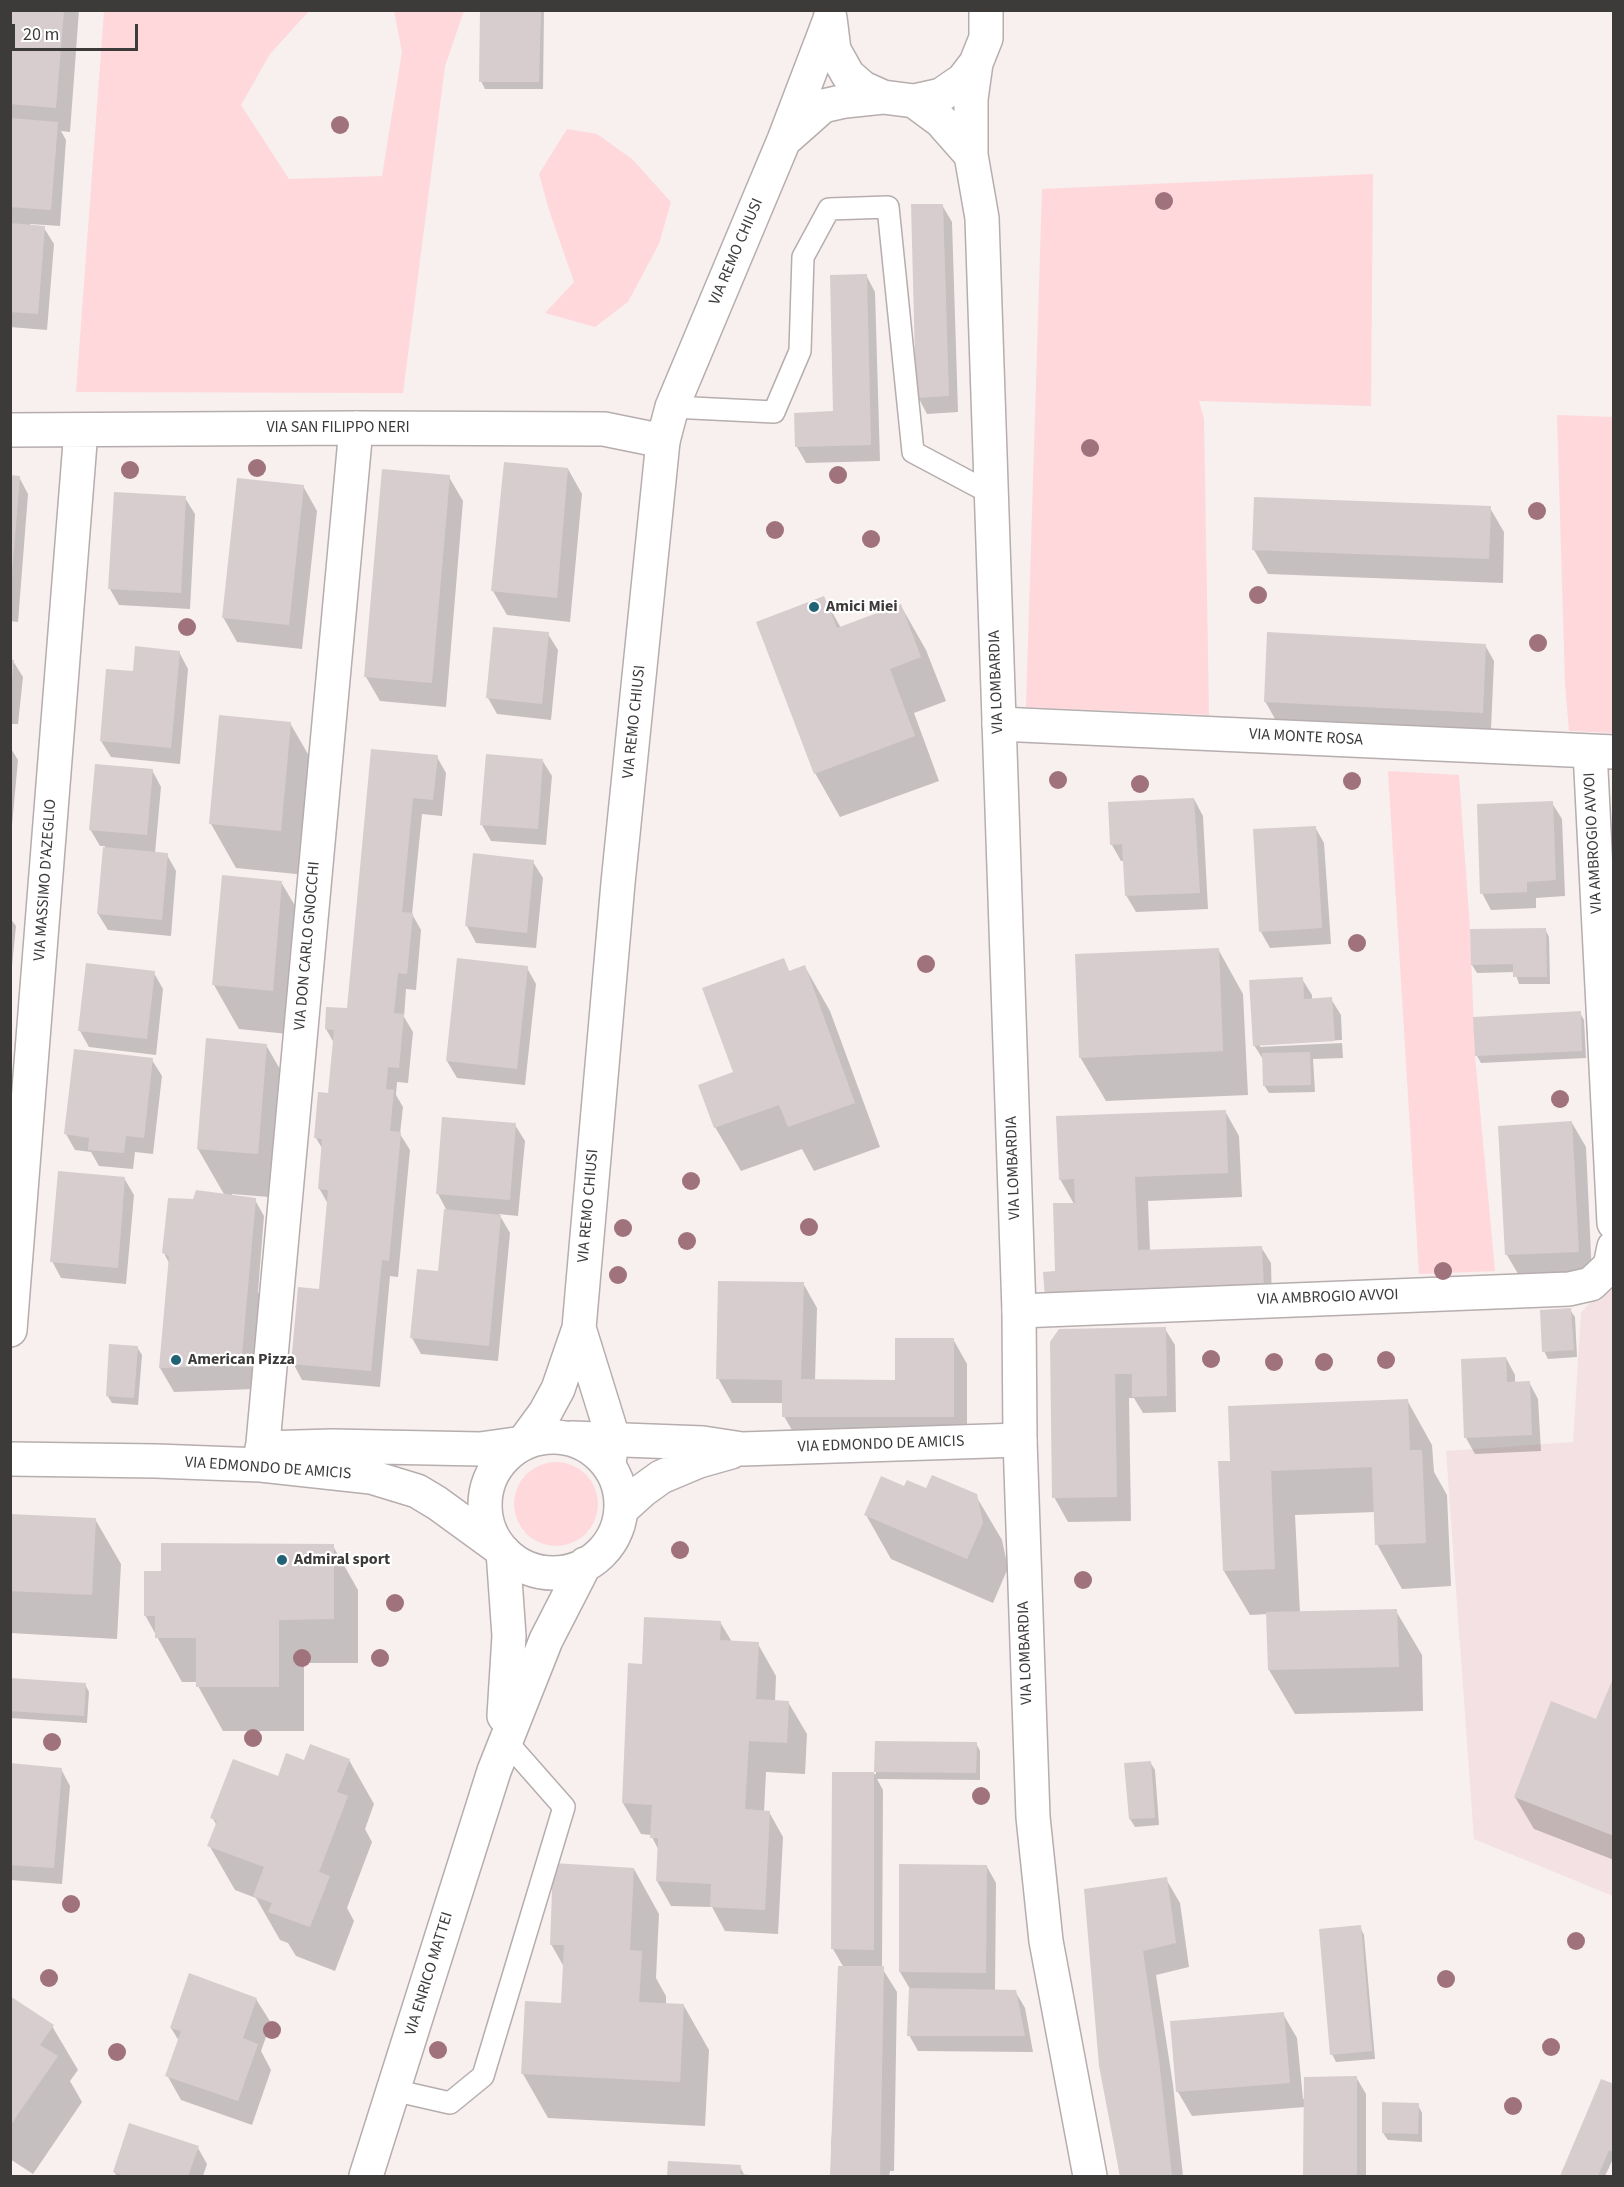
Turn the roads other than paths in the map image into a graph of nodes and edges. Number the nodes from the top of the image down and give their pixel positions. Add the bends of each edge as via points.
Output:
1 (986, 11) edge
2 (830, 16) edge
3 (976, 63) junction
4 (898, 99) junction
5 (784, 140) junction
6 (971, 155) junction
7 (672, 407) junction
8 (356, 428) junction
9 (10, 430) edge
10 (81, 430) junction
11 (663, 441) junction
12 (990, 493) junction
13 (999, 724) junction
14 (1602, 752) edge
15 (17, 1168) edge
16 (1614, 1223) edge
17 (1614, 1247) edge
18 (1019, 1311) junction
19 (579, 1328) junction
20 (10, 1330) edge
21 (1020, 1440) junction
22 (523, 1443) junction
23 (742, 1449) junction
24 (610, 1451) junction
25 (261, 1456) junction
26 (10, 1460) edge
27 (622, 1509) junction
28 (504, 1551) junction
29 (585, 1564) junction
30 (505, 1740) junction
31 (494, 1771) junction
32 (393, 2090) junction
33 (366, 2176) edge
34 (1090, 2176) edge

1 - 3 street, VIA LOMBARDIA via 986,38
2 - 4 street via 834,50 848,75 863,88
2 - 5 street, VIA REMO CHIUSI
3 - 4 street, VIA LOMBARDIA via 963,80 941,95
3 - 6 street, VIA LOMBARDIA via 971,99
4 - 5 street, VIA REMO CHIUSI via 823,106
4 - 6 street via 941,121
5 - 7 street, VIA REMO CHIUSI
6 - 12 street, VIA LOMBARDIA via 982,218
7 - 11 street, VIA REMO CHIUSI
7 - 12 lane via 774,412 800,351 803,257 829,209 888,207 913,452
8 - 10 street, VIA SAN FILIPPO NERI
8 - 11 street, VIA SAN FILIPPO NERI via 604,429
8 - 25 street, VIA DON CARLO GNOCCHI
9 - 10 street, VIA SAN FILIPPO NERI
10 - 15 street, VIA MASSIMO D'AZEGLIO
11 - 19 street, VIA REMO CHIUSI via 618,883
12 - 13 street, VIA LOMBARDIA
13 - 14 street, VIA MONTE ROSA
13 - 18 street, VIA LOMBARDIA
14 - 16 street, VIA AMBROGIO AVVOI
15 - 20 street, VIA MASSIMO D'AZEGLIO
17 - 18 street, VIA AMBROGIO AVVOI via 1610,1266 1591,1284 1569,1289
18 - 21 street, VIA LOMBARDIA
19 - 22 street, VIA REMO CHIUSI via 558,1389
19 - 24 street, VIA REMO CHIUSI via 604,1404
21 - 23 street, VIA EDMONDO DE AMICIS
21 - 34 street, VIA LOMBARDIA via 1033,1817 1047,1941
22 - 24 street via 548,1436 572,1438 594,1449
22 - 25 street, VIA EDMONDO DE AMICIS via 480,1449 344,1446
22 - 28 street via 497,1466 484,1499 486,1523
23 - 24 street, VIA EDMONDO DE AMICIS via 704,1443
23 - 27 street, VIA EDMONDO DE AMICIS via 662,1477
24 - 27 street
25 - 26 street, VIA EDMONDO DE AMICIS via 156,1461
25 - 28 street, VIA EDMONDO DE AMICIS via 371,1477 417,1491
27 - 29 street via 617,1532 604,1552
28 - 29 street via 530,1569 555,1574
28 - 31 street, VIA ENRICO MATTEI via 509,1636 506,1706
29 - 30 street, VIA ENRICO MATTEI via 546,1640
30 - 31 street, VIA ENRICO MATTEI
30 - 32 lane via 564,1807 483,2076 450,2103
31 - 32 street, VIA ENRICO MATTEI
32 - 33 street, VIA ENRICO MATTEI

